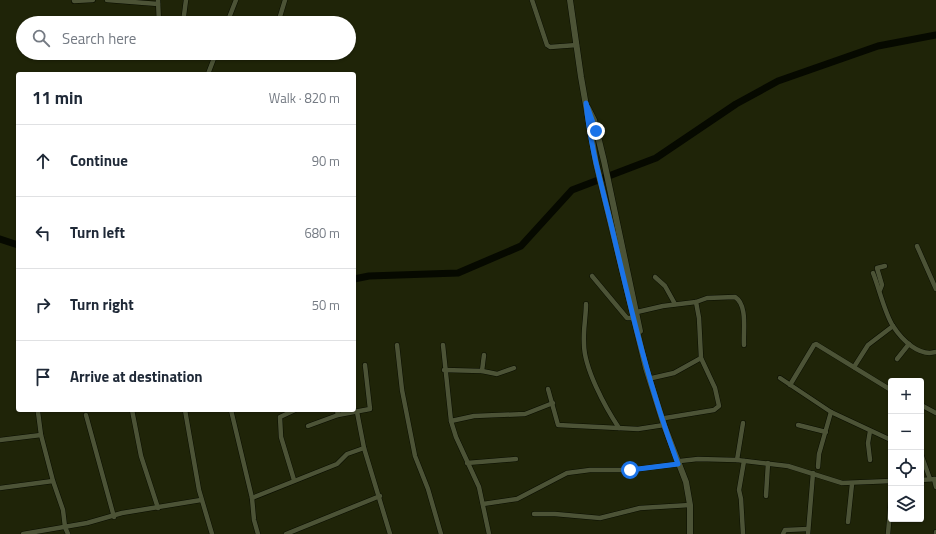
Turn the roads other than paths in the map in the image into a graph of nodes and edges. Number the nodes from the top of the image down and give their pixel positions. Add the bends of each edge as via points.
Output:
1 (93, 0) edge
2 (107, 0) edge
3 (186, 0) edge
4 (236, 0) edge
5 (285, 0) edge
6 (532, 0) edge
7 (570, 0) edge
8 (74, 1) dead end
9 (158, 2) edge
10 (159, 16) edge
11 (184, 16) edge
12 (230, 16) edge
13 (280, 16) edge
14 (577, 45) junction
15 (213, 60) edge
16 (209, 72) edge
17 (586, 103) junction
18 (604, 182) junction
19 (918, 246) dead end
20 (885, 266) dead end
21 (873, 273) dead end
22 (592, 276) dead end
23 (655, 277) dead end
24 (936, 289) edge
25 (880, 290) junction
26 (696, 302) junction
27 (586, 304) dead end
28 (675, 304) junction
29 (635, 315) junction
30 (893, 326) junction
31 (397, 344) dead end
32 (909, 344) junction
33 (443, 345) dead end
34 (744, 345) dead end
35 (936, 352) edge
36 (484, 354) dead end
37 (701, 358) junction
38 (897, 359) dead end
39 (365, 364) dead end
40 (854, 367) junction
41 (514, 368) dead end
42 (444, 370) junction
43 (482, 371) junction
44 (652, 378) junction
45 (780, 378) dead end
46 (790, 385) junction
47 (548, 388) dead end
48 (888, 388) edge
49 (553, 403) junction
50 (924, 407) edge
51 (38, 412) dead end
52 (132, 412) edge
53 (185, 412) edge
54 (231, 412) edge
55 (291, 412) edge
56 (337, 412) edge
57 (357, 412) junction
58 (832, 412) junction
59 (936, 413) edge
60 (86, 415) dead end
61 (665, 418) junction
62 (451, 421) junction
63 (743, 423) dead end
64 (664, 425) junction
65 (798, 425) dead end
66 (308, 426) dead end
67 (619, 428) junction
68 (870, 431) junction
69 (826, 432) junction
70 (41, 435) junction
71 (888, 439) edge
72 (0, 440) edge
73 (364, 448) junction
74 (516, 459) dead end
75 (737, 460) junction
76 (870, 460) dead end
77 (924, 460) edge
78 (744, 461) junction
79 (467, 463) junction
80 (679, 463) junction
81 (768, 463) junction
82 (818, 467) dead end
83 (813, 473) junction
84 (933, 479) edge
85 (294, 480) junction
86 (53, 481) junction
87 (888, 481) edge
88 (852, 484) junction
89 (936, 487) edge
90 (0, 488) edge
91 (380, 496) junction
92 (766, 496) dead end
93 (252, 498) junction
94 (201, 500) junction
95 (483, 504) junction
96 (690, 505) junction
97 (158, 508) junction
98 (534, 514) dead end
99 (114, 517) junction
100 (848, 522) dead end
101 (889, 522) edge
102 (65, 527) junction
103 (808, 531) edge
104 (22, 534) edge
105 (68, 534) edge
106 (212, 534) edge
107 (258, 534) edge
108 (286, 534) edge
109 (390, 534) edge
110 (441, 534) edge
111 (490, 534) edge
112 (692, 534) edge
113 (743, 534) edge
114 (783, 534) edge
115 (888, 534) edge

1 - 8 street
2 - 9 street
3 - 11 street
4 - 12 street
5 - 13 street
6 - 14 street via 547,45 550,48
7 - 14 street
9 - 10 street
14 - 17 street
15 - 16 street
17 - 18 street via 596,162
17 - 18 street via 594,120 604,162
18 - 29 street
19 - 24 street
20 - 25 street via 877,268 882,285
21 - 25 street
22 - 29 street via 627,318
23 - 28 street via 665,286
25 - 30 street
26 - 28 street
26 - 34 street via 707,298 738,298 743,310
26 - 37 street
27 - 67 street via 583,344 588,364 605,407
28 - 29 street
29 - 44 street
29 - 64 street
30 - 32 street
30 - 40 street via 868,345
31 - 110 street via 402,390 415,456
32 - 35 street via 920,352
32 - 38 street
33 - 42 street
36 - 43 street
37 - 44 street via 674,373
37 - 61 street via 715,388 719,406 714,410
39 - 57 street via 370,409
40 - 46 street via 819,344 814,344
40 - 48 street
41 - 43 street via 497,374
42 - 43 street
42 - 62 street
44 - 61 street
45 - 46 street
46 - 58 street
47 - 49 street
49 - 62 street via 525,414 474,416
49 - 67 street via 558,425
50 - 59 street
51 - 70 street
52 - 97 street via 141,456
53 - 94 street
54 - 93 street
55 - 85 street via 280,417 280,437
56 - 57 street
56 - 66 street
57 - 73 street
58 - 68 street
58 - 69 street
60 - 99 street
61 - 80 street
62 - 79 street
63 - 75 street
64 - 67 street via 638,429
64 - 80 street
65 - 69 street
68 - 71 street
68 - 76 street
69 - 82 street
70 - 72 street
70 - 86 street
73 - 85 street via 347,454 337,464
73 - 91 street
74 - 79 street
75 - 78 street
75 - 80 street via 698,459
77 - 84 street
78 - 81 street
78 - 113 street via 739,490
79 - 95 street via 479,487
80 - 95 street via 630,470 590,470 566,474 517,499
80 - 96 street
80 - 112 street via 690,483
81 - 83 street
81 - 92 street
83 - 88 street
83 - 103 street
84 - 89 street
85 - 93 street
86 - 90 street
86 - 102 street via 63,510
87 - 88 street
88 - 100 street
91 - 108 street
91 - 109 street
93 - 107 street
94 - 97 street
94 - 106 street
95 - 111 street
96 - 98 street via 640,508 600,518
96 - 112 street
97 - 99 street
99 - 102 street
101 - 115 street
102 - 104 street
102 - 105 street
103 - 114 street via 785,530

